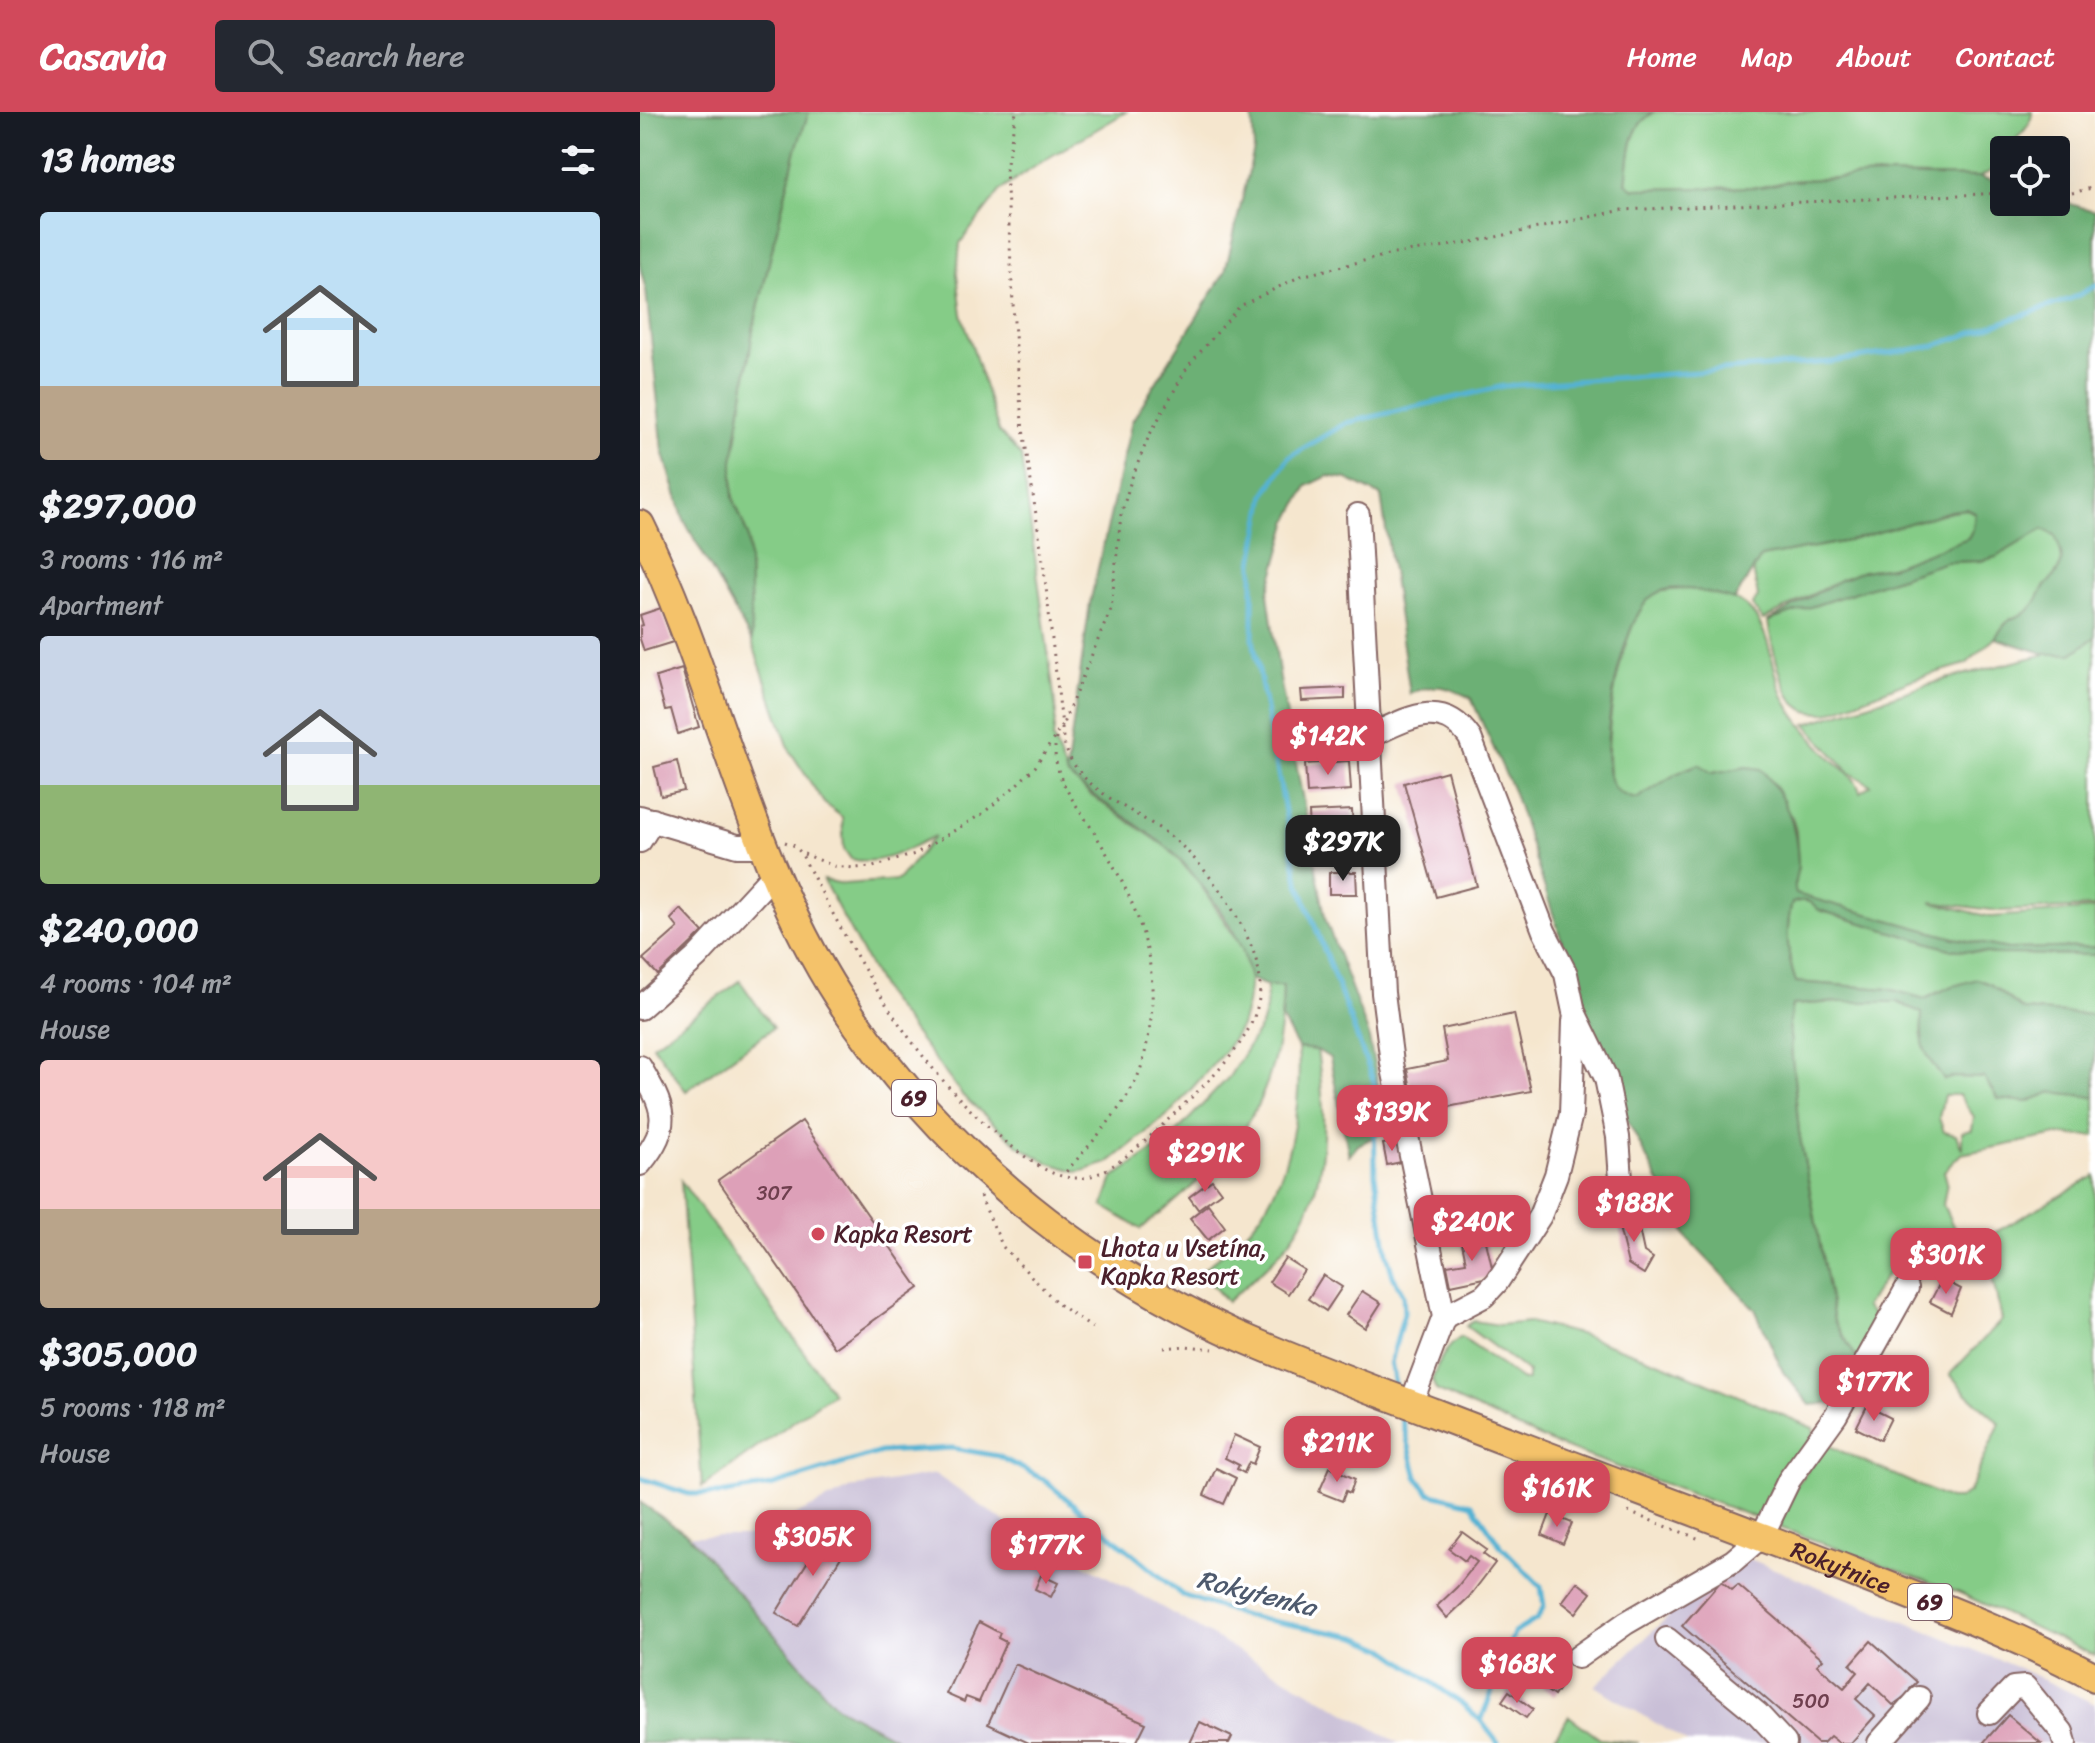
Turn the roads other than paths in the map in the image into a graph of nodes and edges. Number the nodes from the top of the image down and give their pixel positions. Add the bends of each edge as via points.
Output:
1 (1358, 515) dead end
2 (640, 525) edge
3 (1370, 736) junction
4 (646, 818) edge
5 (640, 841) edge
6 (761, 846) junction
7 (773, 875) junction
8 (640, 1008) edge
9 (1574, 1012) junction
10 (640, 1067) edge
11 (640, 1164) edge
12 (1623, 1208) dead end
13 (1907, 1288) dead end
14 (1444, 1317) junction
15 (1402, 1401) junction
16 (1762, 1536) junction
17 (1667, 1639) dead end
18 (1578, 1657) dead end
19 (2095, 1677) edge
20 (1919, 1698) dead end
21 (1989, 1713) dead end
22 (1785, 1743) edge
23 (1879, 1743) edge
24 (2065, 1743) edge

1 - 3 street
2 - 6 main road, 69 via 672,592
3 - 9 street via 1427,714 1462,726 1566,974
3 - 14 street via 1383,993 1392,1063
4 - 5 street
4 - 6 street via 737,846
6 - 7 main road, 69
7 - 8 street via 697,957
7 - 15 main road, 69 via 837,995 888,1066 938,1125 1007,1189 1077,1245 1170,1301 1304,1365
9 - 12 street via 1611,1094
9 - 14 street via 1571,1114 1540,1216 1484,1296
10 - 11 street via 663,1112 661,1132
13 - 16 street via 1836,1415 1789,1480
14 - 15 street
15 - 16 main road, 69
16 - 18 street via 1733,1561
16 - 19 main road, Rokytnice / 69 via 1988,1625
17 - 22 street
20 - 23 street
21 - 24 street via 2013,1688 2025,1687

